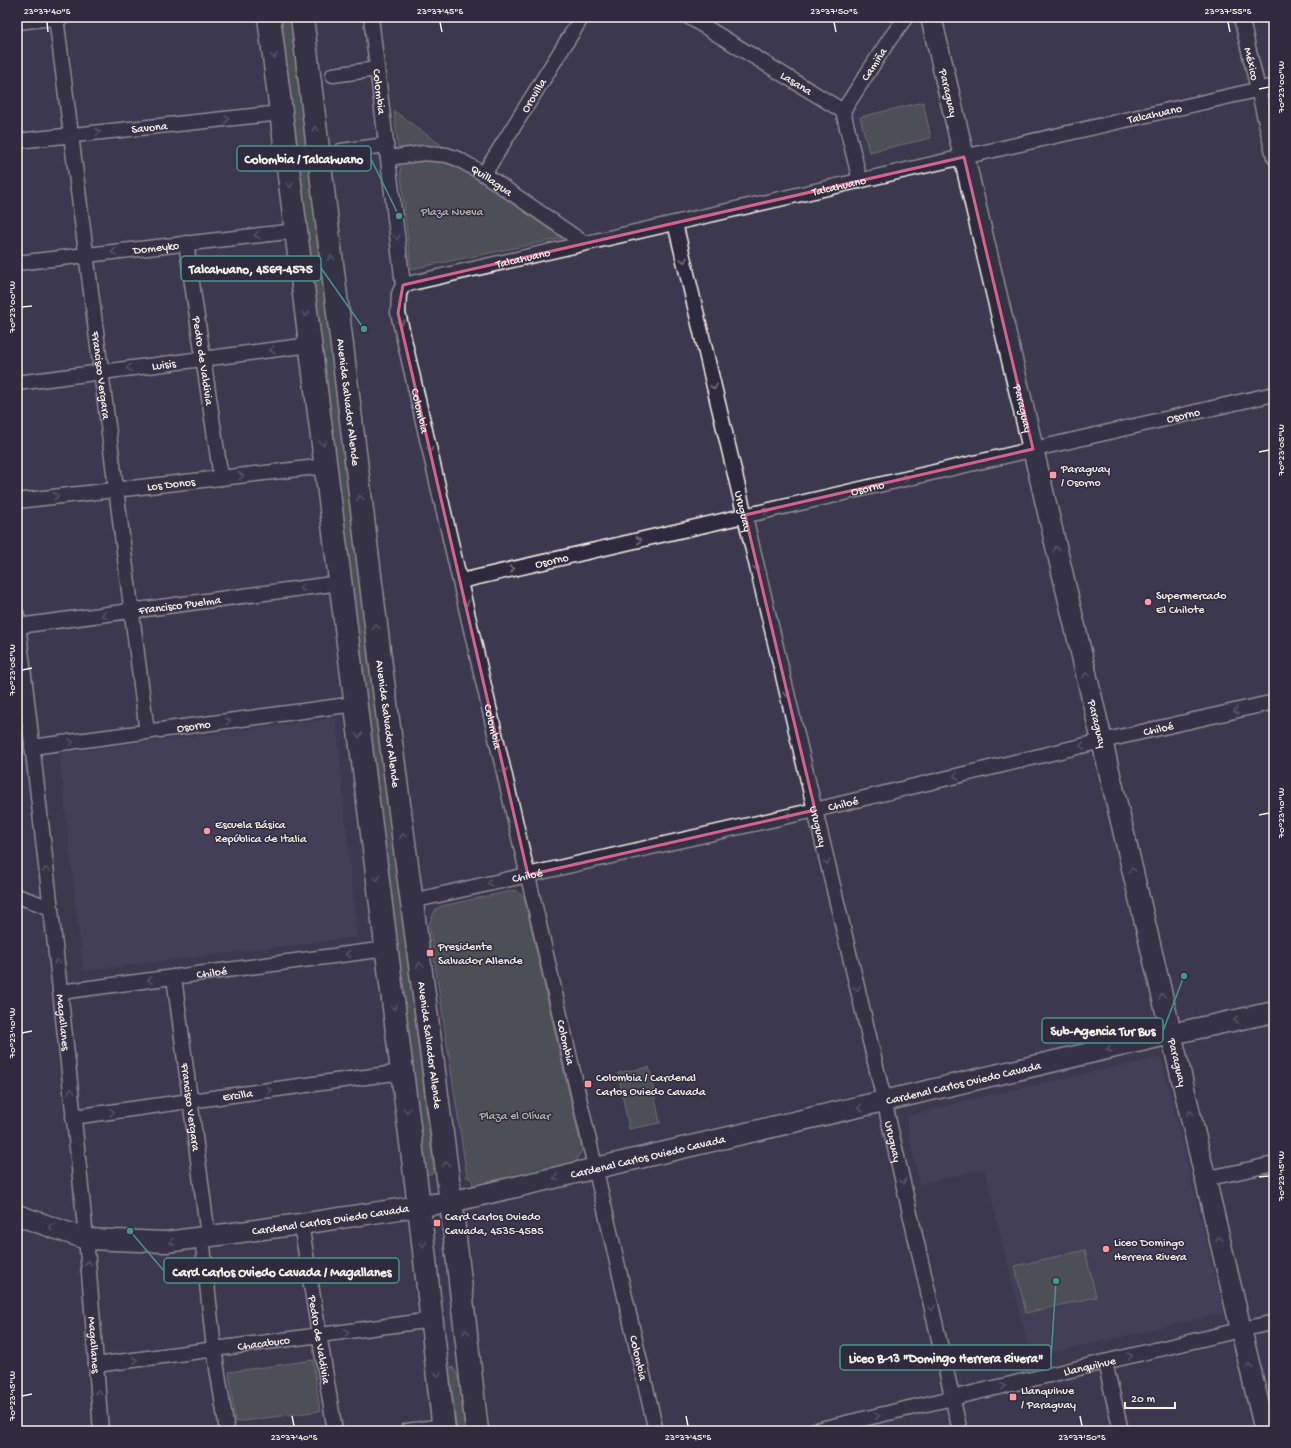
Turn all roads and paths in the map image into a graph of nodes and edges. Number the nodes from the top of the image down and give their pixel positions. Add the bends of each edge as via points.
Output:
1 (59, 17) edge
2 (269, 17) edge
3 (302, 17) edge
4 (371, 17) edge
5 (582, 17) edge
6 (689, 17) edge
7 (906, 17) edge
8 (931, 17) edge
9 (1241, 17) edge
10 (17, 22) edge
11 (377, 68) junction
12 (333, 76) dead end
13 (1274, 86) edge
14 (1258, 90) junction
15 (843, 112) junction
16 (281, 113) junction
17 (71, 135) junction
18 (17, 141) edge
19 (341, 152) dead end
20 (387, 152) junction
21 (964, 157) junction
22 (1274, 157) edge
23 (484, 174) junction
24 (860, 181) junction
25 (675, 222) junction
26 (296, 231) junction
27 (584, 243) junction
28 (186, 244) junction
29 (86, 255) junction
30 (17, 263) edge
31 (403, 285) junction
32 (310, 345) junction
33 (203, 359) junction
34 (101, 372) junction
35 (17, 383) edge
36 (1274, 394) edge
37 (1033, 449) junction
38 (326, 466) junction
39 (221, 478) junction
40 (116, 490) junction
41 (17, 501) edge
42 (745, 515) junction
43 (460, 581) junction
44 (340, 583) junction
45 (132, 611) junction
46 (18, 620) edge
47 (1274, 702) edge
48 (356, 704) junction
49 (147, 732) junction
50 (1102, 741) junction
51 (32, 747) junction
52 (815, 810) junction
53 (528, 875) junction
54 (17, 896) edge
55 (412, 901) junction
56 (51, 908) junction
57 (386, 949) junction
58 (174, 977) junction
59 (60, 992) junction
60 (1274, 1012) edge
61 (1171, 1034) junction
62 (402, 1072) junction
63 (190, 1101) junction
64 (885, 1102) junction
65 (73, 1117) junction
66 (1274, 1164) edge
67 (596, 1168) junction
68 (1205, 1179) junction
69 (451, 1202) junction
70 (419, 1206) junction
71 (17, 1215) edge
72 (301, 1224) junction
73 (205, 1237) junction
74 (86, 1239) junction
75 (432, 1320) junction
76 (1274, 1322) edge
77 (1241, 1330) junction
78 (319, 1335) junction
79 (214, 1349) junction
80 (1105, 1362) junction
81 (96, 1365) junction
82 (952, 1398) junction
83 (444, 1429) edge
84 (101, 1431) edge
85 (227, 1431) edge
86 (335, 1431) edge
87 (407, 1431) edge
88 (477, 1431) edge
89 (656, 1431) edge
90 (812, 1431) edge
91 (960, 1431) edge
92 (1121, 1431) edge
93 (1265, 1431) edge

1 - 10 street
1 - 17 street, Francisco Vergara
2 -> 16 highway
55 -> 3 highway, Avenida Salvador Allende
4 - 11 street, Colombia
5 - 23 street, Orovilla
6 - 15 street, Lasana
7 - 15 street, Camiña
8 - 21 street, Paraguay
9 - 14 street, México
11 - 12 street
11 - 20 street, Colombia
13 - 14 street, Talcahuano
14 - 21 street, Talcahuano
14 - 22 street, México
15 - 24 street
17 -> 16 street, Savona
16 -> 26 highway
17 - 18 street, Savona
17 - 29 street, Francisco Vergara
19 - 20 street, Quillagua
20 - 23 street, Quillagua via 447,155 458,158
20 -> 31 street, Colombia
21 - 24 street, Talcahuano
21 - 37 street, Paraguay
23 - 27 street, Quillagua
24 - 25 street, Talcahuano
25 - 27 street, Talcahuano
25 -> 42 street, Uruguay
26 -> 28 street, Domeyko
26 -> 32 highway
27 - 31 street, Talcahuano
28 -> 29 street, Domeyko
28 - 33 street, Pedro de Valdivia
29 - 30 street, Domeyko
29 - 34 street, Francisco Vergara
31 -> 43 street, Colombia via 399,294 398,313
32 -> 33 street, Luisis
32 -> 38 highway
33 -> 34 street, Luisis
33 - 39 street, Pedro de Valdivia
34 - 35 street, Luisis
34 - 40 street, Francisco Vergara
36 - 37 street, Osorno
42 -> 37 street, Osorno
50 -> 37 street, Paraguay
39 -> 38 street, Los Donos
38 - 44 highway
39 - 40 street, Los Donos
41 -> 40 street, Los Donos
40 - 45 street, Francisco Vergara
43 -> 42 street, Osorno
42 -> 52 street, Uruguay
43 -> 53 street, Colombia
44 -> 45 street, Francisco Puelma
44 - 48 highway
45 -> 46 street, Francisco Puelma
45 - 49 street, Francisco Vergara
46 - 51 street, Magallanes
47 -> 50 street, Chiloé
49 -> 48 street, Osorno
48 -> 57 highway
51 -> 49 street, Osorno
50 -> 52 street, Chiloé
61 -> 50 street, Paraguay
56 -> 51 street, Magallanes
52 -> 53 street, Chiloé
52 -> 64 street, Uruguay
53 -> 55 street, Chiloé
53 - 67 street, Colombia
54 - 56 street
69 -> 55 highway, Avenida Salvador Allende
59 -> 56 street, Magallanes
57 -> 58 street, Chiloé
57 -> 62 highway
58 -> 59 street, Chiloé
58 - 63 street, Francisco Vergara
65 -> 59 street, Magallanes
60 -> 61 street, Cardenal Carlos Oviedo Cavada
61 -> 64 street, Cardenal Carlos Oviedo Cavada
68 -> 61 street, Paraguay
63 -> 62 street, Ercilla
62 -> 70 highway
65 -> 63 street, Ercilla
63 - 73 street, Francisco Vergara
64 -> 67 street, Cardenal Carlos Oviedo Cavada
64 -> 82 street, Uruguay
65 - 74 street, Magallanes
66 - 68 street
67 -> 69 street, Cardenal Carlos Oviedo Cavada
67 - 89 street, Colombia
77 -> 68 street, Paraguay
69 - 70 street, Cardenal Carlos Oviedo Cavada
88 -> 69 highway, Avenida Salvador Allende
70 - 72 street, Cardenal Carlos Oviedo Cavada
70 -> 75 highway
74 -> 71 street, Cardenal Carlos Oviedo Cavada
72 - 73 street, Cardenal Carlos Oviedo Cavada
72 - 78 street, Pedro de Valdivia
73 -> 74 street, Cardenal Carlos Oviedo Cavada via 166,1242
73 - 79 street, Francisco Vergara
81 -> 74 street, Magallanes
78 -> 75 street, Chacabuco
75 -> 83 highway
76 - 77 street, Llanquihue
80 -> 77 street, Llanquihue
93 -> 77 street, Paraguay
78 - 79 street, Chacabuco
78 - 86 street, Pedro de Valdivia
81 -> 79 street, Chacabuco
79 - 85 street, Francisco Vergara
82 -> 80 street, Llanquihue
80 - 92 street
84 -> 81 street, Magallanes
90 -> 82 street, Llanquihue
82 - 91 street, Uruguay
83 - 87 street

